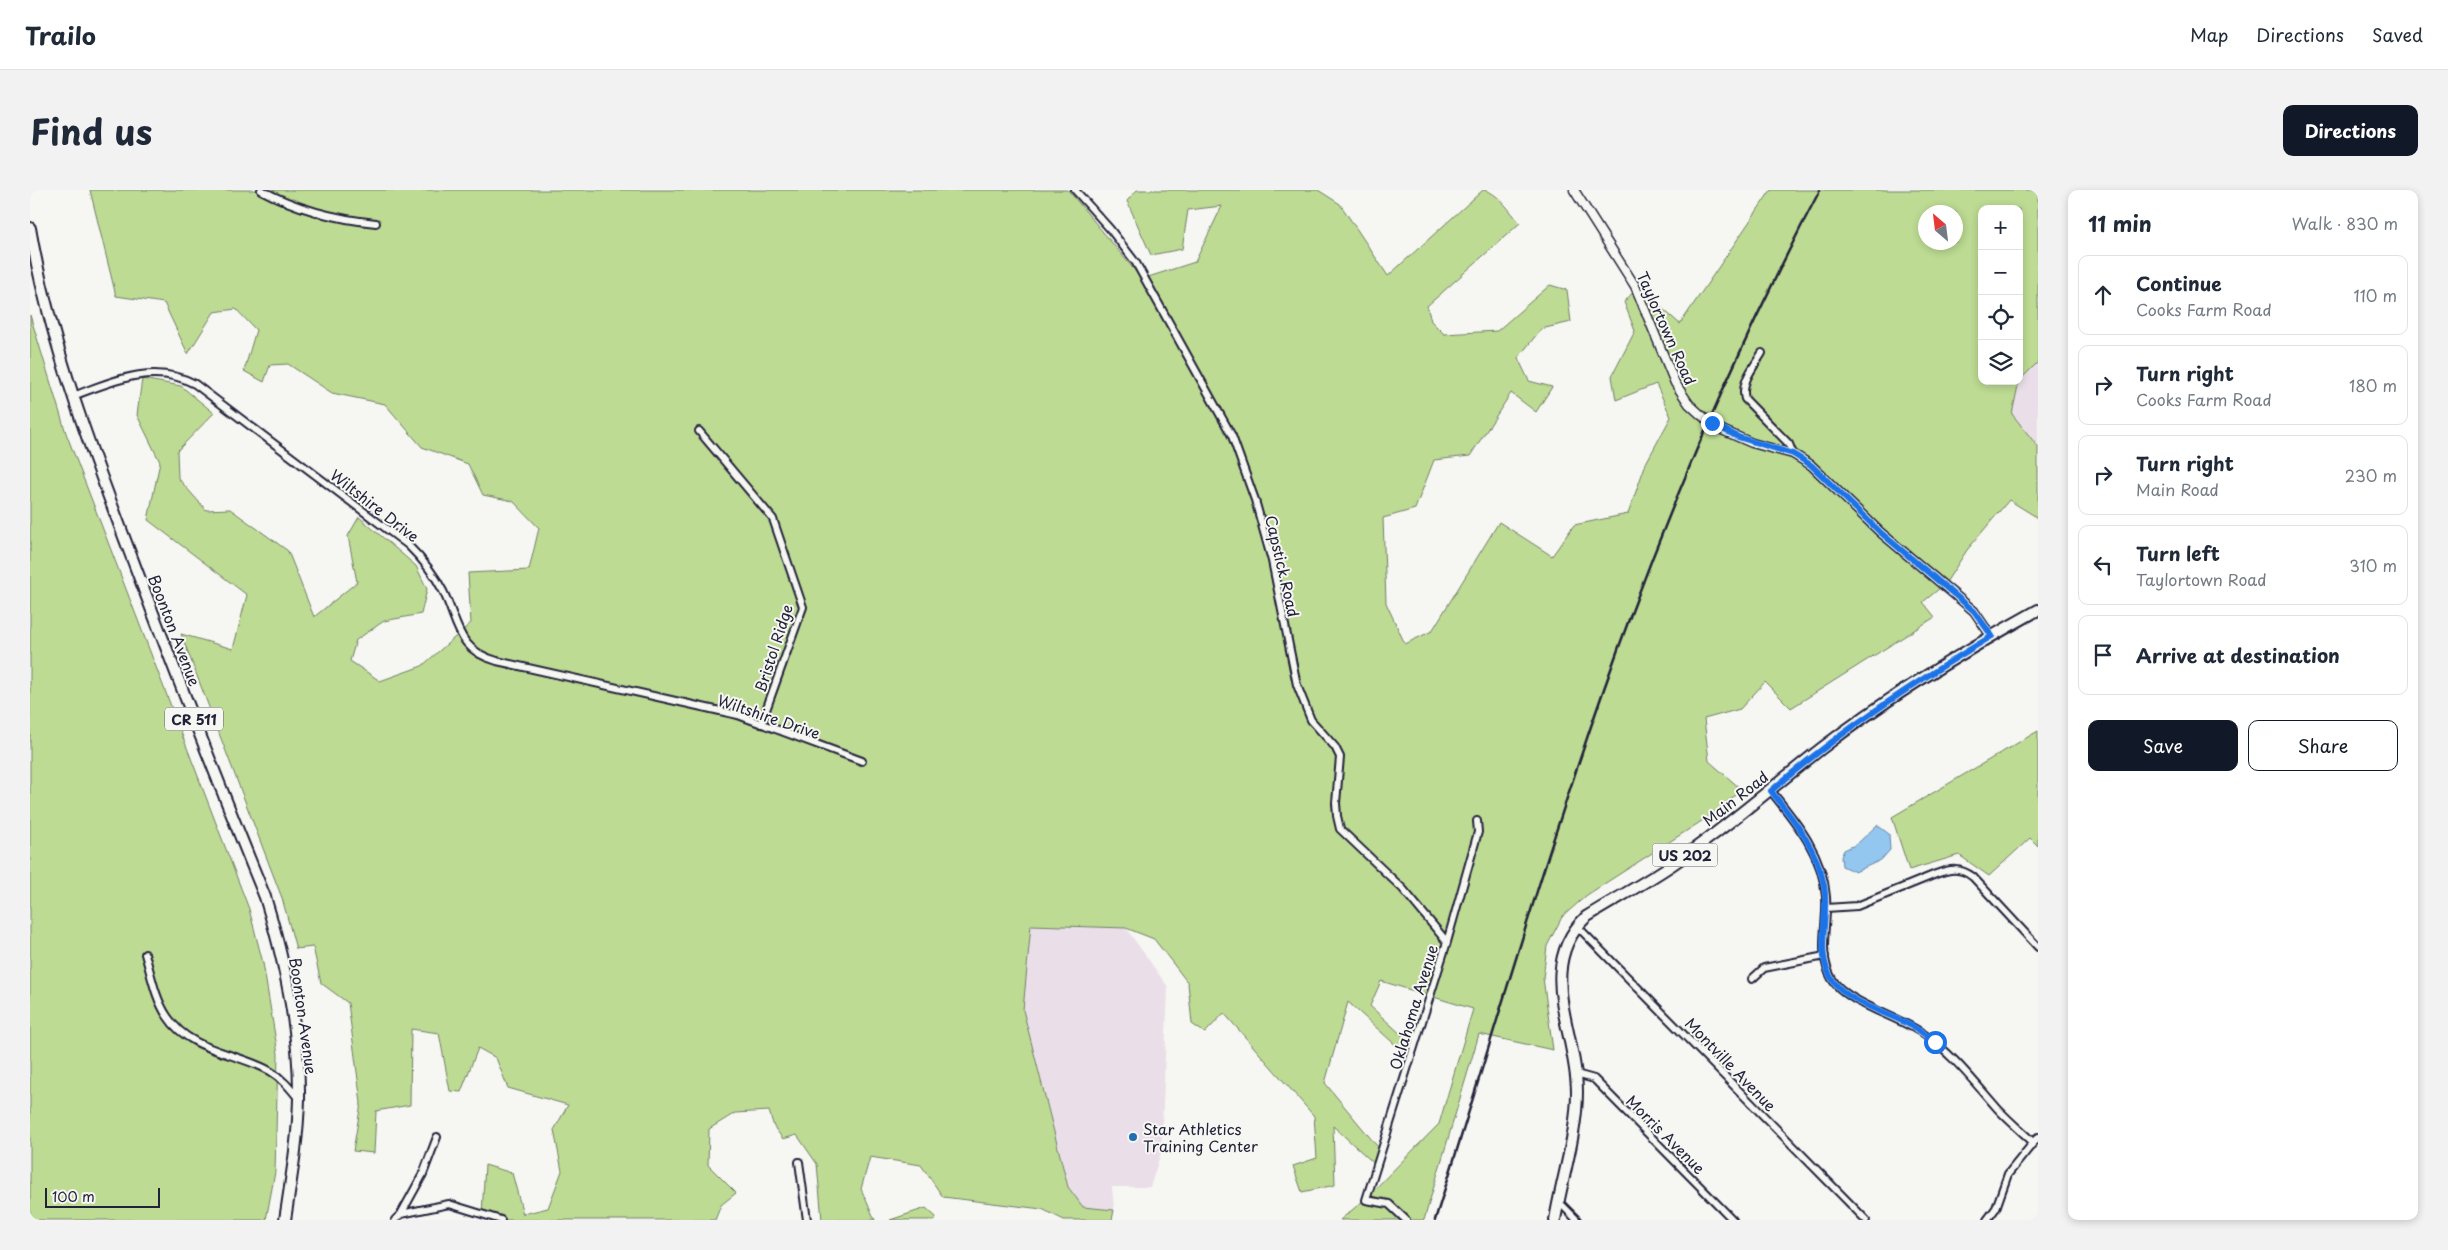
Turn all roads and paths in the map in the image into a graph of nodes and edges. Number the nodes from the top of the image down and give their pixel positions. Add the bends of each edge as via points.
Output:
1 (261, 190) edge
2 (1075, 190) edge
3 (1574, 190) edge
4 (376, 223) dead end
5 (30, 228) edge
6 (1762, 353) dead end
7 (73, 396) junction
8 (699, 431) dead end
9 (1793, 454) junction
10 (2038, 610) edge
11 (1992, 636) junction
12 (760, 724) junction
13 (862, 761) dead end
14 (1771, 791) junction
15 (1477, 821) dead end
16 (1826, 908) junction
17 (1577, 926) junction
18 (1447, 942) junction
19 (2038, 947) edge
20 (145, 954) dead end
21 (1824, 956) junction
22 (1752, 979) dead end
23 (1576, 1074) junction
24 (299, 1099) junction
25 (437, 1137) dead end
26 (2036, 1140) edge
27 (799, 1162) dead end
28 (1558, 1201) junction
29 (401, 1214) junction
30 (285, 1220) edge
31 (395, 1220) edge
32 (501, 1220) edge
33 (807, 1220) edge
34 (1406, 1220) edge
35 (1555, 1220) edge
36 (1577, 1220) edge
37 (1733, 1220) edge
38 (1866, 1220) edge
39 (1987, 1220) edge

1 - 4 street via 294,207
2 - 18 street, Capstick Road via 1136,263 1232,436 1272,561 1297,685 1311,720 1335,747 1340,758 1336,816 1340,829 1403,889
3 - 9 street, Taylortown Road via 1635,286 1674,383 1686,400 1701,416 1722,430
5 - 7 main road, Boonton Avenue / CR 511 via 50,319
6 - 9 street, Taylortown Road via 1742,390 1745,399 1789,444
7 - 12 street, Wiltshire Drive via 139,374 186,379 408,544 432,572 461,637 480,655 738,715
7 - 24 main road, Boonton Avenue / CR 511 via 145,595 265,897 288,994
8 - 12 street, Bristol Ridge via 773,518 803,606
9 - 11 street, Taylortown Road via 1811,465 1880,532 1974,611
10 - 11 main road, Main Road / US 202
11 - 14 main road, Main Road / US 202 via 1823,747
12 - 13 street, Wiltshire Drive
14 - 16 street via 1797,823 1815,856 1824,886
14 - 17 main road, Main Road / US 202 via 1672,864 1586,917
15 - 18 street, Oklahoma Avenue via 1478,832
16 - 19 street via 1857,906 1949,869 1959,870 1973,877
16 - 21 street
17 - 23 main road, Main Road / US 202 via 1564,949 1560,983
17 - 38 street, Montville Avenue
18 - 34 street, Oklahoma Avenue via 1366,1200 1388,1204
20 - 24 street via 161,1005 179,1031 201,1045 271,1072
21 - 22 street via 1764,968
21 - 26 street via 1832,978 1842,990 1909,1024 1935,1042 1999,1110
23 - 28 main road, Main Road / US 202 via 1576,1108
23 - 37 street, Morris Avenue via 1594,1079
24 - 30 main road, Boonton Avenue / CR 511 via 295,1156
25 - 29 street via 423,1174
26 - 39 street via 2008,1174 1996,1208
27 - 33 street
28 - 35 main road, Main Road / US 202
28 - 36 street
29 - 31 street
29 - 32 street via 449,1204

